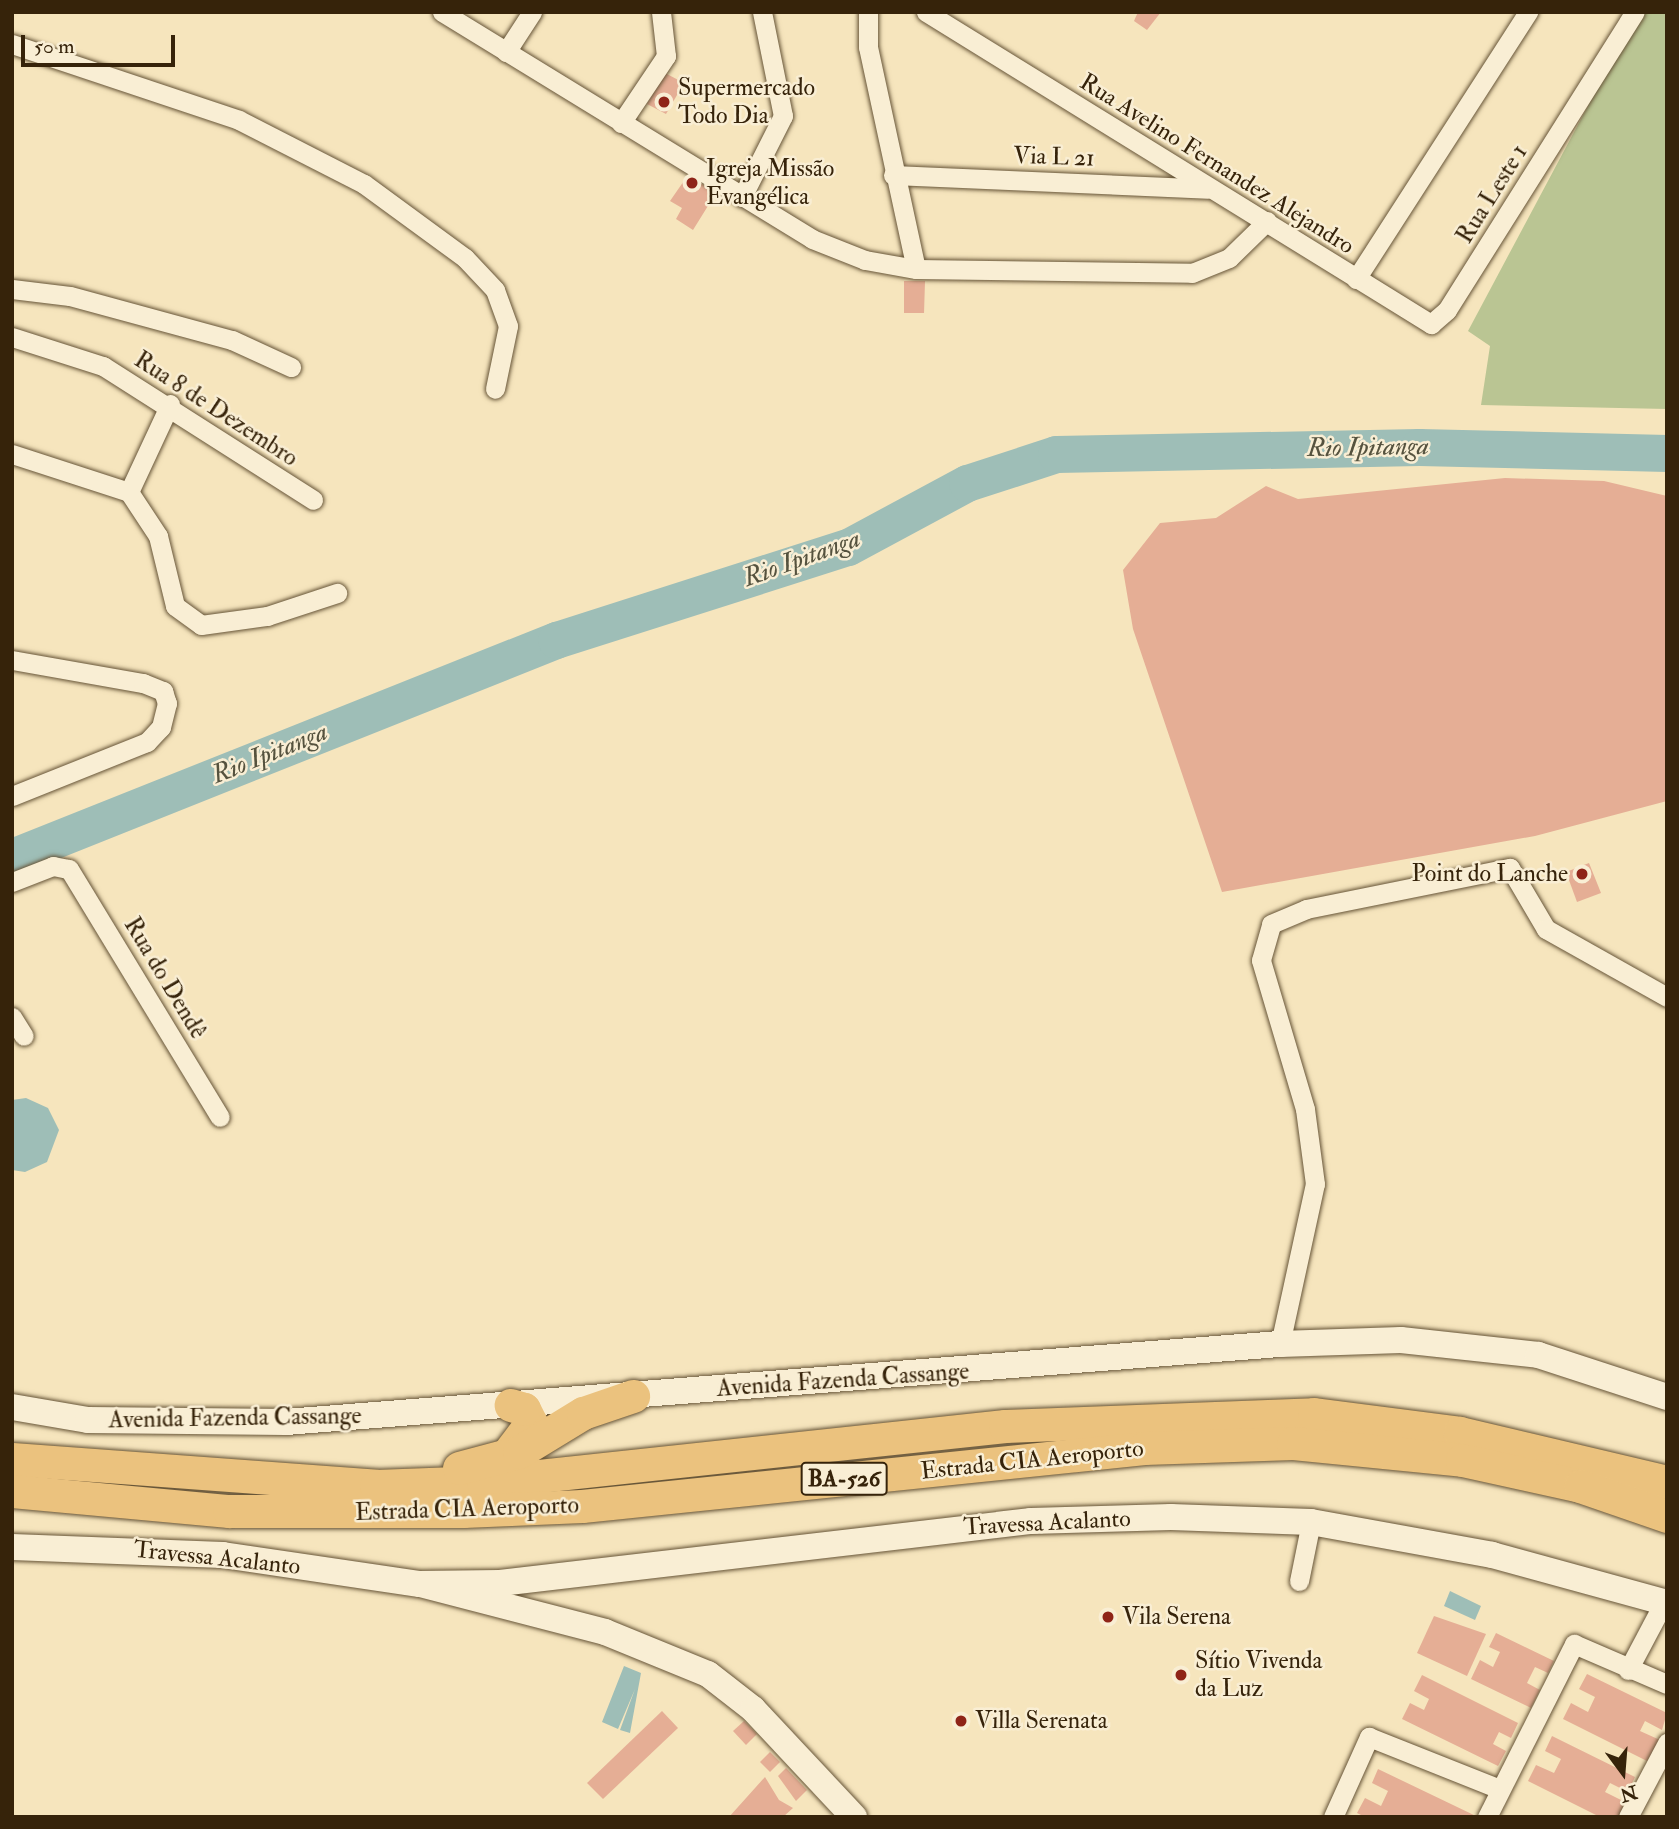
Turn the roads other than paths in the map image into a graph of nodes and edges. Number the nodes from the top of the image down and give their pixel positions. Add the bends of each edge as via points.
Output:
1 (442, 12) edge
2 (532, 12) edge
3 (661, 12) edge
4 (762, 12) edge
5 (868, 12) edge
6 (926, 12) edge
7 (1635, 12) edge
8 (1524, 14) edge
9 (12, 44) edge
10 (506, 52) junction
11 (621, 123) junction
12 (893, 175) junction
13 (1212, 189) junction
14 (742, 197) junction
15 (1267, 221) junction
16 (916, 269) junction
17 (1356, 279) junction
18 (12, 289) edge
19 (12, 337) edge
20 (291, 367) dead end
21 (495, 388) dead end
22 (170, 404) junction
23 (12, 454) edge
24 (129, 492) junction
25 (313, 500) dead end
26 (338, 593) dead end
27 (12, 660) edge
28 (12, 796) edge
29 (12, 882) edge
30 (1667, 997) edge
31 (12, 1017) edge
32 (24, 1035) dead end
33 (220, 1117) dead end
34 (1280, 1344) junction
35 (633, 1396) junction
36 (1667, 1396) edge
37 (511, 1405) junction
38 (12, 1407) edge
39 (506, 1456) junction
40 (12, 1459) edge
41 (1667, 1482) edge
42 (376, 1486) junction
43 (12, 1491) edge
44 (1667, 1516) edge
45 (1311, 1522) junction
46 (12, 1547) edge
47 (550, 1578) junction
48 (1299, 1581) dead end
49 (420, 1584) junction
50 (1665, 1603) edge
51 (538, 1618) junction
52 (1628, 1670) junction
53 (1667, 1684) edge
54 (1667, 1743) edge
55 (1500, 1789) junction
56 (855, 1817) edge
57 (1334, 1817) edge
58 (1487, 1817) edge
59 (1628, 1817) edge

1 - 10 street
2 - 10 street
3 - 11 street via 667,44 662,68
4 - 14 street via 783,116
5 - 12 street via 868,47
6 - 13 street, Rua Avelino Fernandez Alejandro
7 - 17 street, Rua Leste 1 via 1440,319 1425,321
8 - 17 street, Rua Avelino Fernandez Alejandro
9 - 21 street via 239,120 364,184 465,258 495,290 508,326
10 - 11 street
11 - 14 street
12 - 13 street, Via L 21
12 - 16 street
13 - 15 street, Rua Avelino Fernandez Alejandro
14 - 16 street via 836,251
15 - 16 street via 1229,258 1192,273
15 - 17 street, Rua Avelino Fernandez Alejandro
18 - 20 street via 70,296 232,340
19 - 22 street, Rua 8 de Dezembro via 103,366
22 - 24 street
22 - 25 street, Rua 8 de Dezembro
23 - 24 street
24 - 26 street via 158,536 175,606 201,625 267,616
27 - 28 street via 143,683 163,691 167,703 161,727 147,742
29 - 33 street, Rua do Dendê via 65,866
30 - 34 street via 1546,929 1510,868 1307,909 1271,924 1261,960 1304,1109 1315,1172 1311,1219
31 - 32 street
34 - 35 main road, Avenida Fazenda Cassange
34 - 36 main road, Avenida Fazenda Cassange via 1401,1340 1498,1348
35 - 37 main road, Avenida Fazenda Cassange
35 - 39 highway via 583,1413
37 - 38 main road, Avenida Fazenda Cassange via 286,1422 88,1420
37 - 39 highway via 524,1409 531,1423
39 - 42 highway
40 - 42 highway, Estrada CIA Aeroporto / BA-526
41 - 42 highway, Estrada CIA Aeroporto / BA-526 via 1377,1419 1223,1413 992,1427 509,1479
43 - 44 highway, Estrada CIA Aeroporto / BA-526 via 229,1511 463,1511 582,1506 1227,1442 1354,1446 1462,1460 1580,1486
45 - 47 main road, Travessa Acalanto via 1031,1521
45 - 48 street
45 - 50 main road, Travessa Acalanto via 1492,1555
46 - 49 main road, Travessa Acalanto via 182,1550
47 - 49 main road, Travessa Acalanto
47 - 51 main road via 527,1595
49 - 51 main road, Travessa Acalanto
50 - 52 street
51 - 56 main road, Travessa Acalanto via 653,1648 708,1674 752,1709
52 - 53 street
52 - 55 street via 1574,1644
54 - 59 street
55 - 57 street via 1369,1737
55 - 58 street

